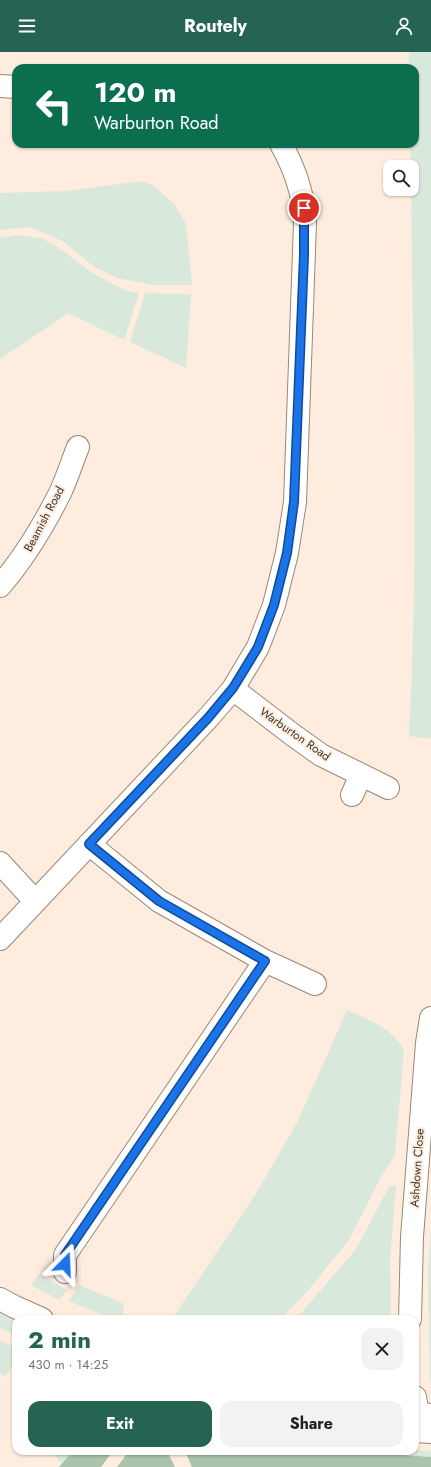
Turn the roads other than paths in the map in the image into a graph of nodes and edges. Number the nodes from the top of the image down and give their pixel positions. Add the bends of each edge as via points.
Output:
1 (0, 86) edge
2 (12, 87) edge
3 (283, 148) edge
4 (78, 446) dead end
5 (0, 586) edge
6 (233, 688) junction
7 (361, 775) junction
8 (388, 788) dead end
9 (352, 795) dead end
10 (89, 844) junction
11 (0, 863) edge
12 (35, 901) junction
13 (0, 939) edge
14 (265, 961) junction
15 (315, 984) dead end
16 (431, 1018) edge
17 (65, 1272) dead end
18 (0, 1299) edge
19 (33, 1315) edge
20 (410, 1315) edge

1 - 2 street
3 - 6 street via 299,183 305,223 294,502 287,553 274,605 258,647
4 - 5 street, Beamish Road via 60,492 40,529 24,556
6 - 7 street, Warburton Road via 314,750
6 - 10 street
7 - 8 street, Warburton Road
7 - 9 street
10 - 12 street
10 - 14 street via 159,901
11 - 12 street
12 - 13 street
14 - 15 street
14 - 17 street via 65,1255
16 - 20 street, Ashdown Close via 426,1043 412,1237
18 - 19 street

